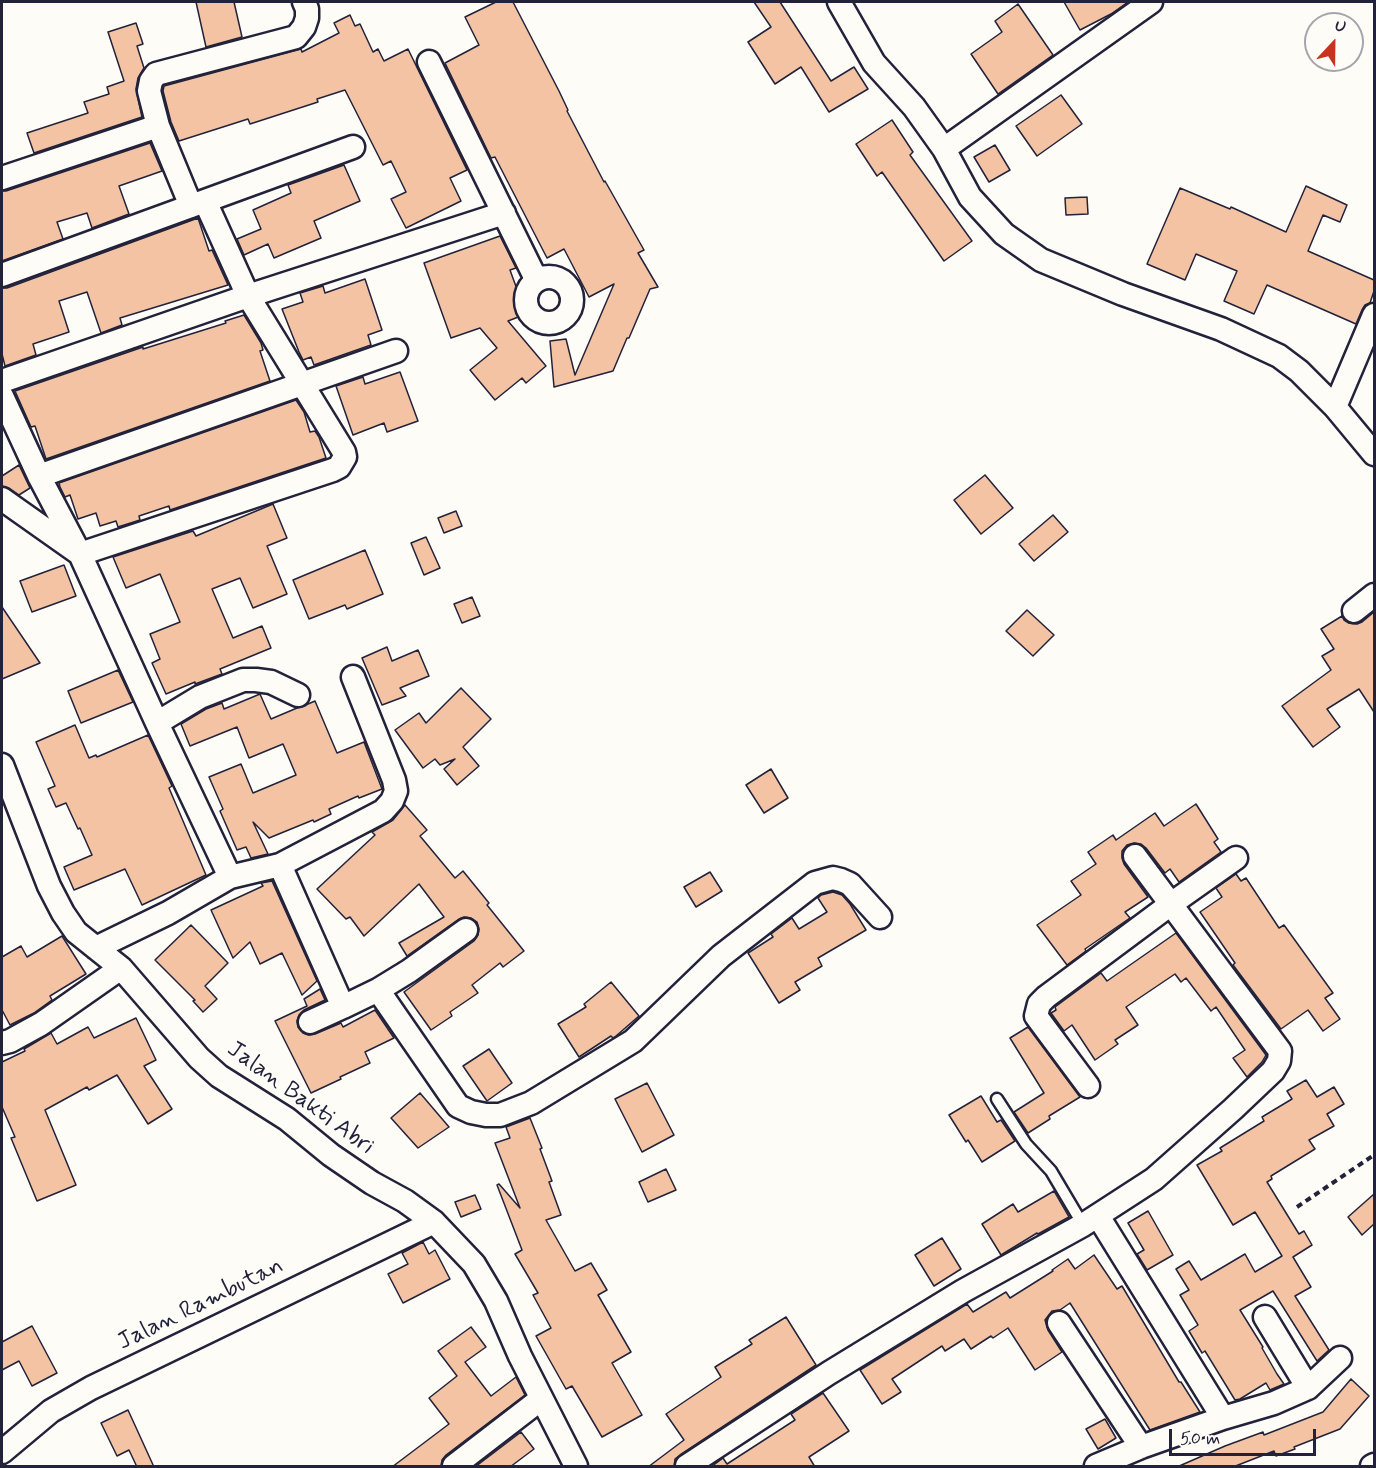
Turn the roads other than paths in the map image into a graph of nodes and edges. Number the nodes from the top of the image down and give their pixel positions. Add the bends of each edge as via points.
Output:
1 (304, 2) edge
2 (839, 2) edge
3 (1151, 2) edge
4 (429, 62) dead end
5 (158, 126) junction
6 (353, 147) dead end
7 (944, 149) junction
8 (2, 178) edge
9 (198, 203) junction
10 (504, 213) junction
11 (2, 275) edge
12 (537, 279) dead end
13 (248, 296) junction
14 (1374, 315) edge
15 (396, 351) dead end
16 (2, 381) edge
17 (301, 384) junction
18 (2, 396) edge
19 (1335, 407) junction
20 (1374, 454) edge
21 (39, 476) junction
22 (2, 499) edge
23 (80, 554) junction
24 (1374, 595) edge
25 (1354, 611) dead end
26 (352, 677) dead end
27 (298, 695) dead end
28 (157, 723) junction
29 (2, 765) edge
30 (1135, 856) dead end
31 (1236, 858) dead end
32 (280, 864) junction
33 (230, 877) junction
34 (1171, 904) junction
35 (880, 917) dead end
36 (466, 930) dead end
37 (96, 948) junction
38 (121, 968) junction
39 (378, 990) junction
40 (343, 1007) junction
41 (310, 1022) dead end
42 (2, 1043) edge
43 (1088, 1086) dead end
44 (997, 1099) dead end
45 (1090, 1221) junction
46 (434, 1222) junction
47 (1265, 1317) dead end
48 (1059, 1323) dead end
49 (1340, 1358) dead end
50 (1308, 1388) junction
51 (541, 1399) junction
52 (1223, 1418) junction
53 (1141, 1448) junction
54 (2, 1452) edge
55 (454, 1467) edge
56 (576, 1467) edge
57 (687, 1467) edge
58 (1096, 1467) edge

1 - 5 street via 307,18 296,37 156,74 149,90
2 - 7 street via 874,63 914,107
3 - 7 street
4 - 10 street
5 - 8 street
5 - 9 street
6 - 9 street
7 - 19 street via 970,197 1004,234 1041,260 1221,329 1279,356
9 - 11 street
9 - 13 street
10 - 12 street
10 - 13 street
13 - 16 street
13 - 17 street
14 - 19 street
15 - 17 street
17 - 21 street
17 - 23 street via 344,452 339,467
18 - 21 street
19 - 20 street
21 - 23 street
22 - 23 street
23 - 28 street
24 - 25 street
26 - 32 street via 396,791 382,811
27 - 28 street via 271,682 243,680 200,697
28 - 33 street
29 - 37 street, Jalan Bakti Abri via 49,886 76,932
30 - 34 street
31 - 34 street
32 - 33 street
32 - 40 street
33 - 37 street
34 - 43 street via 1039,1004 1036,1016
34 - 45 street via 1280,1051 1280,1061 1241,1102 1154,1179
35 - 39 street via 850,884 833,878 815,883 721,956 633,1041 531,1103 500,1116 458,1106
36 - 39 street
37 - 38 street, Jalan Bakti Abri
38 - 42 street via 41,1024
38 - 46 street, Jalan Bakti Abri via 219,1076
39 - 40 street
40 - 41 street
44 - 45 lane via 1026,1144
45 - 52 street
45 - 57 street via 963,1291
46 - 51 street, Jalan Bakti Abri via 474,1264 491,1292
46 - 54 street, Jalan Rambutan via 91,1388 51,1411
47 - 50 street
48 - 53 street
49 - 50 street
50 - 52 street
51 - 55 street
51 - 56 street, Jalan Bakti Abri
52 - 53 street
53 - 58 street

